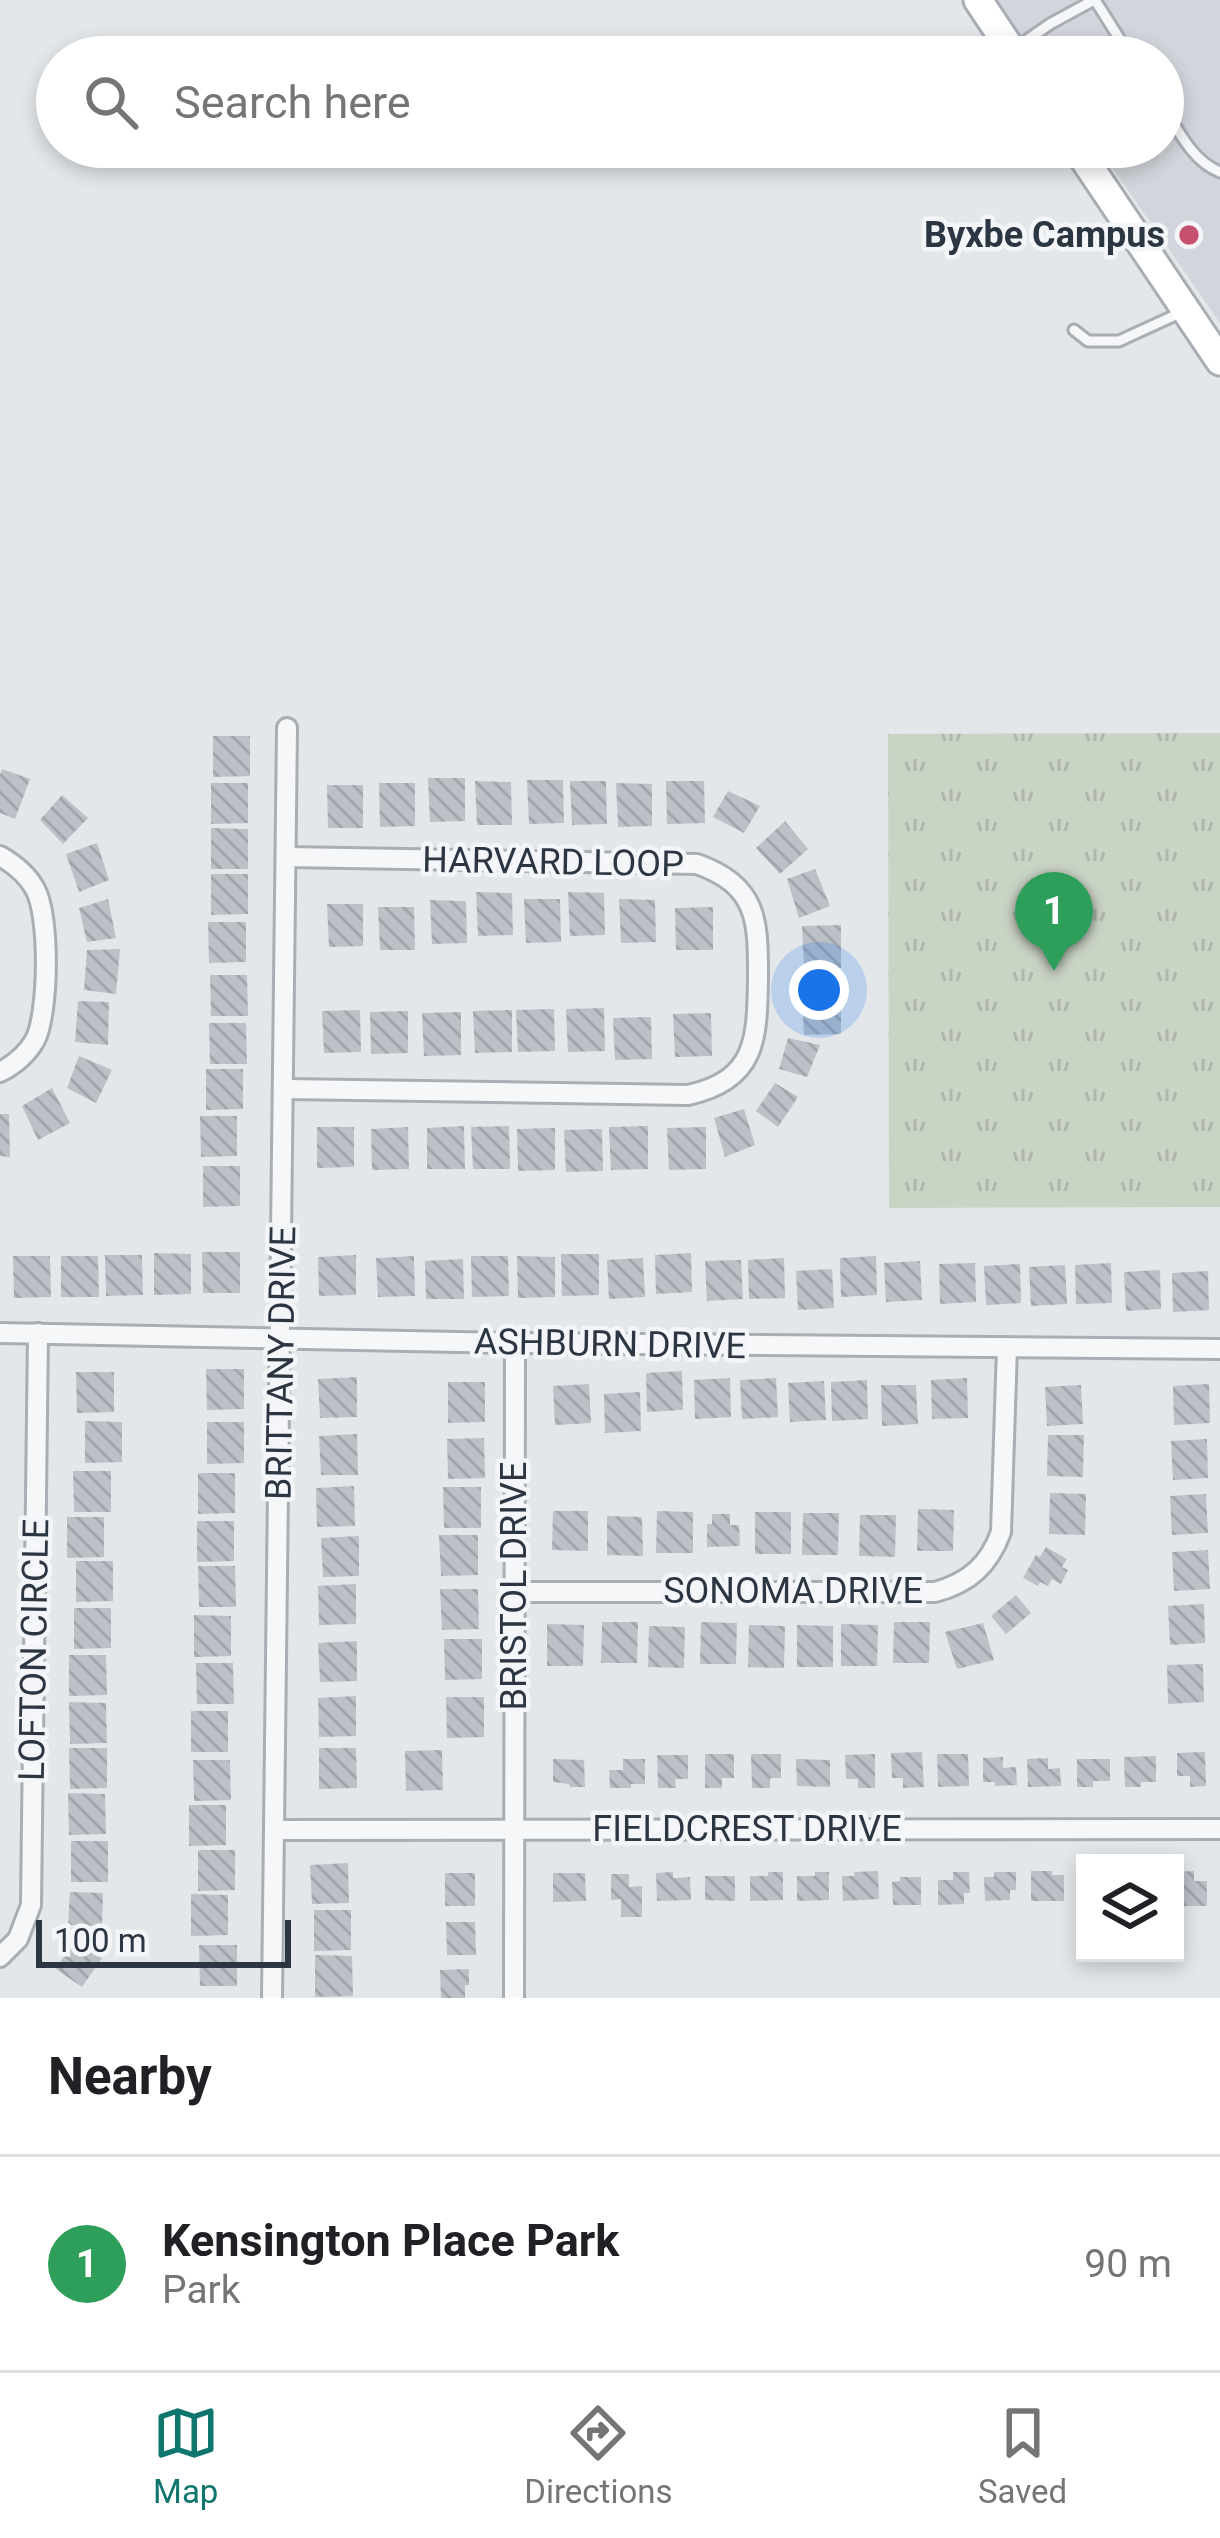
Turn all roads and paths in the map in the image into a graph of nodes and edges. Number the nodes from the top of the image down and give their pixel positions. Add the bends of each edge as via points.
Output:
1 (978, 0) edge
2 (1094, 0) edge
3 (1082, 3) edge
4 (1002, 36) edge
5 (1036, 36) edge
6 (1117, 36) edge
7 (1184, 139) edge
8 (1090, 168) edge
9 (1220, 172) edge
10 (1185, 310) junction
11 (1074, 330) dead end
12 (1220, 361) edge
13 (287, 728) dead end
14 (0, 856) edge
15 (286, 857) junction
16 (0, 1072) edge
17 (285, 1089) junction
18 (0, 1333) edge
19 (38, 1334) junction
20 (279, 1337) junction
21 (515, 1343) junction
22 (1007, 1347) junction
23 (1220, 1349) edge
24 (515, 1592) junction
25 (513, 1829) junction
26 (1220, 1829) edge
27 (274, 1830) junction
28 (0, 1957) edge
29 (272, 1998) edge
30 (514, 1998) edge

1 - 4 main road
2 - 3 lane
2 - 6 lane
3 - 5 lane
7 - 9 lane
8 - 10 main road
10 - 11 lane via 1119,341 1088,341
10 - 12 main road
13 - 15 street, BRITTANY DRIVE
14 - 16 street via 34,886 44,941 42,1022 23,1056
15 - 17 street, BRITTANY DRIVE
15 - 17 street, HARVARD LOOP via 697,864 730,880 753,912 758,1019 740,1068 688,1095
17 - 20 street, BRITTANY DRIVE
18 - 19 street, ASHBURN DRIVE
19 - 20 street, ASHBURN DRIVE
19 - 28 street, LOFTON CIRCLE via 31,1905 18,1939
20 - 21 street, ASHBURN DRIVE
20 - 27 street, BRITTANY DRIVE
21 - 22 street, ASHBURN DRIVE
21 - 24 street, BRISTOL DRIVE
22 - 23 street, ASHBURN DRIVE
22 - 24 street, SONOMA DRIVE via 1001,1532 983,1567 953,1587
24 - 25 street, BRISTOL DRIVE
25 - 26 street, FIELDCREST DRIVE
25 - 27 street, FIELDCREST DRIVE
25 - 30 street, BRISTOL DRIVE
27 - 29 street, BRITTANY DRIVE

